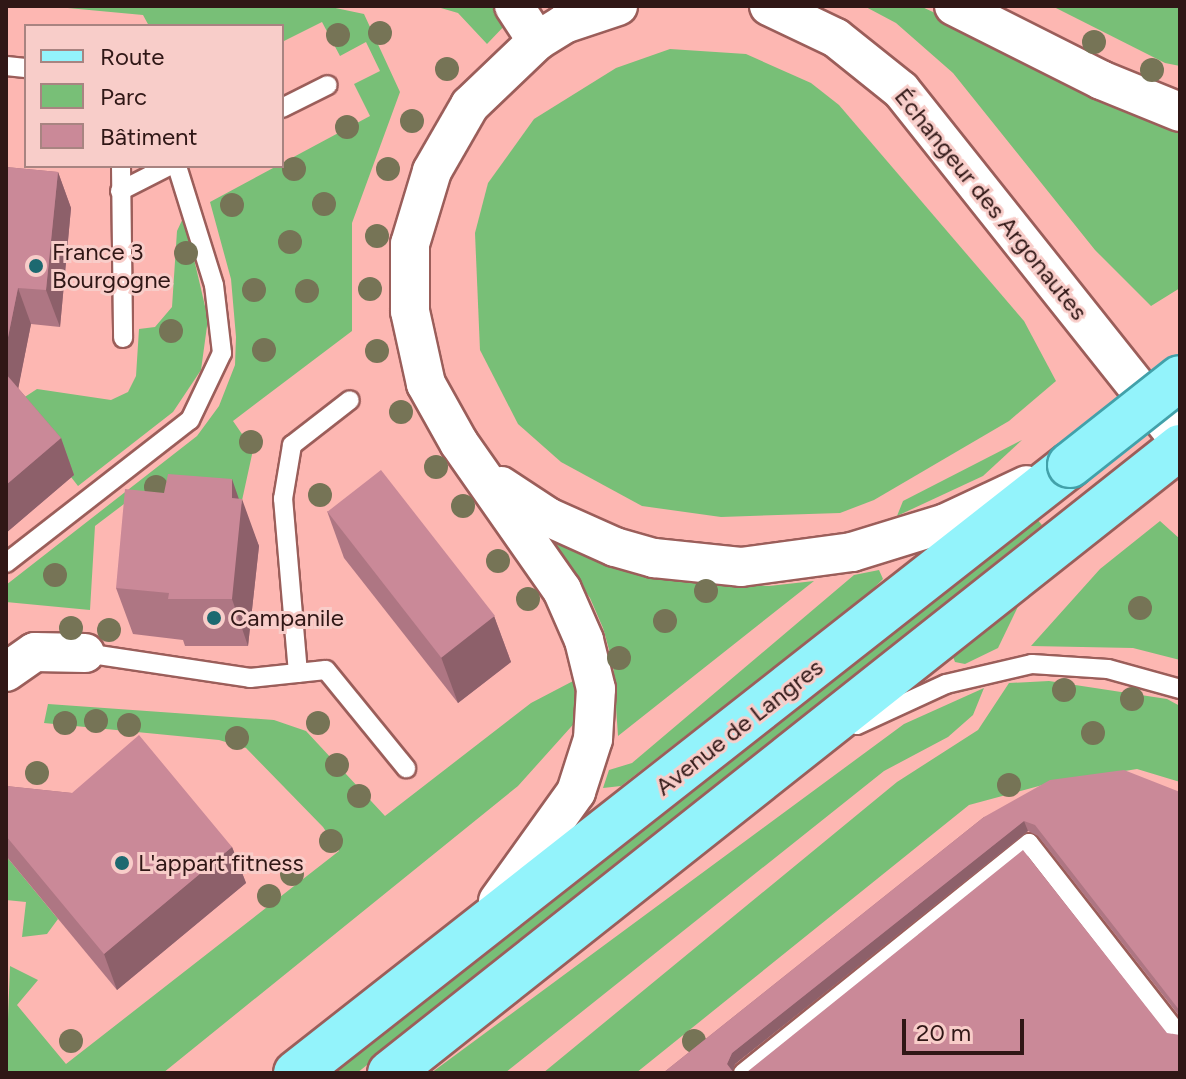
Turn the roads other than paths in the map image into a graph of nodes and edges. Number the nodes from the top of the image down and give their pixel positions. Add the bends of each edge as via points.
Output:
1 (514, 6) edge
2 (618, 6) edge
3 (769, 6) edge
4 (954, 6) edge
5 (537, 41) junction
6 (328, 85) dead end
7 (284, 107) edge
8 (1180, 112) edge
9 (121, 168) edge
10 (165, 168) edge
11 (178, 168) edge
12 (120, 191) junction
13 (123, 338) dead end
14 (1180, 378) edge
15 (350, 400) dead end
16 (1180, 441) edge
17 (1180, 447) edge
18 (1070, 465) junction
19 (483, 472) junction
20 (6, 563) edge
21 (85, 653) joint
22 (6, 672) edge
23 (298, 673) junction
24 (1180, 689) edge
25 (786, 759) junction
26 (406, 768) dead end
27 (458, 950) junction
28 (1180, 1036) edge
29 (296, 1073) edge
30 (390, 1073) edge
31 (743, 1073) edge

1 - 5 street
2 - 5 street via 564,24
3 - 16 street, Échangeur des Argonautes via 836,38 901,90
4 - 8 street via 1101,80
5 - 19 street via 503,67 450,134 432,171 410,244 410,311 426,384 459,443
6 - 7 lane
9 - 12 lane
10 - 12 lane
11 - 20 lane via 214,285 222,353 190,420
12 - 13 lane
14 - 18 main road, Avenue de Langres, bridge
15 - 23 lane via 292,445 283,499
17 - 25 main road
18 - 19 street via 946,523 866,548 741,567 654,558 615,547 548,517
18 - 27 main road, Avenue de Langres
19 - 27 street via 573,614 593,670 597,718 587,764 564,812
21 - 22 street via 35,652
21 - 23 lane via 250,678
23 - 26 lane via 326,670
24 - 25 lane via 1108,669 1063,664 1003,668 917,696
25 - 30 main road
27 - 29 main road, Avenue de Langres
28 - 31 lane via 1029,843

